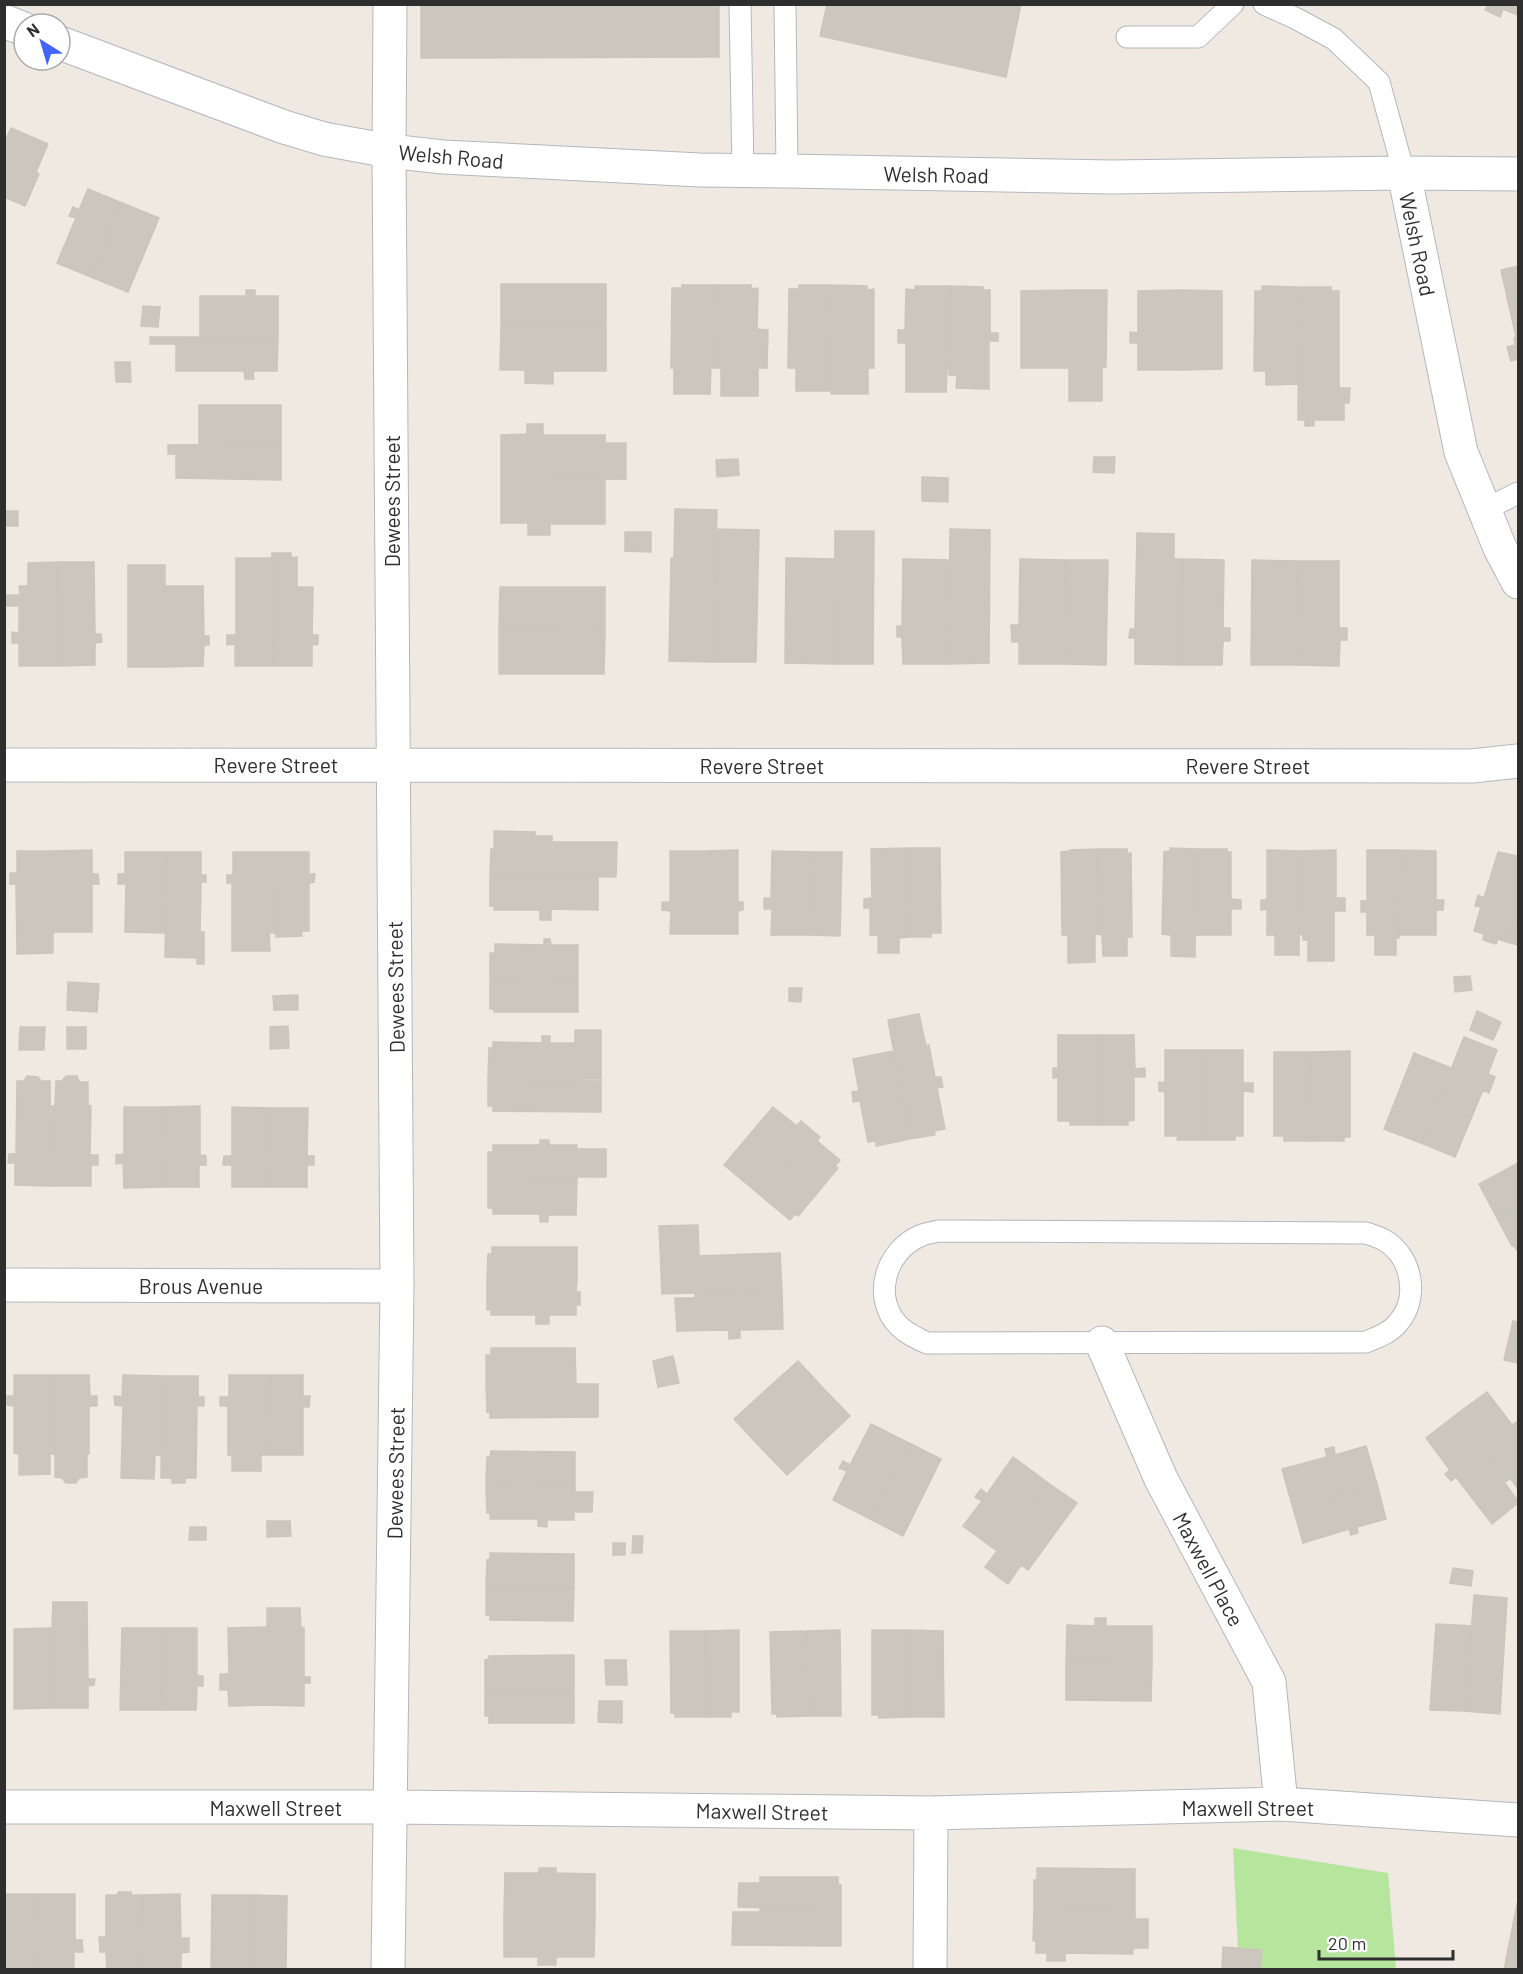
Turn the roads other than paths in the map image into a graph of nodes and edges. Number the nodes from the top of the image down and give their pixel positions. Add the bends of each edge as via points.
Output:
1 (390, 4) edge
2 (740, 4) edge
3 (785, 4) edge
4 (1233, 4) edge
5 (1264, 4) edge
6 (1127, 37) dead end
7 (72, 48) edge
8 (389, 152) junction
9 (743, 171) junction
10 (787, 171) junction
11 (1404, 173) junction
12 (1518, 174) edge
13 (1518, 493) edge
14 (1484, 510) junction
15 (1518, 582) edge
16 (1518, 761) edge
17 (393, 764) junction
18 (4, 765) edge
19 (4, 1285) edge
20 (397, 1286) junction
21 (1102, 1343) junction
22 (1281, 1804) junction
23 (4, 1807) edge
24 (390, 1807) junction
25 (931, 1813) junction
26 (1518, 1820) edge
27 (388, 1970) edge
28 (930, 1970) edge

1 - 8 street, Dewees Street
2 - 9 lane
3 - 10 lane
4 - 6 lane via 1198,37
5 - 11 lane via 1334,39 1379,82
7 - 8 street, Welsh Road via 284,127
8 - 9 street, Welsh Road
8 - 17 street, Dewees Street
9 - 10 street, Welsh Road
10 - 11 street, Welsh Road via 1112,177
11 - 12 street
11 - 14 street, Welsh Road via 1461,452
13 - 14 lane
14 - 15 street, Welsh Road
16 - 17 street, Revere Street via 1472,766
17 - 18 street, Revere Street
17 - 20 street, Dewees Street
19 - 20 street, Brous Avenue
20 - 24 street, Dewees Street
21 - 21 lane via 1366,1342 1384,1335 1398,1323 1408,1306 1408,1268 1399,1252 1366,1233 938,1231 905,1244 893,1257 886,1274 884,1292 888,1309 897,1324 927,1343
21 - 22 street, Maxwell Place via 1161,1479 1269,1682
22 - 25 street, Maxwell Street
22 - 26 street, Maxwell Street
23 - 24 street, Maxwell Street
24 - 25 street, Maxwell Street
24 - 27 street, Dewees Street
25 - 28 street

